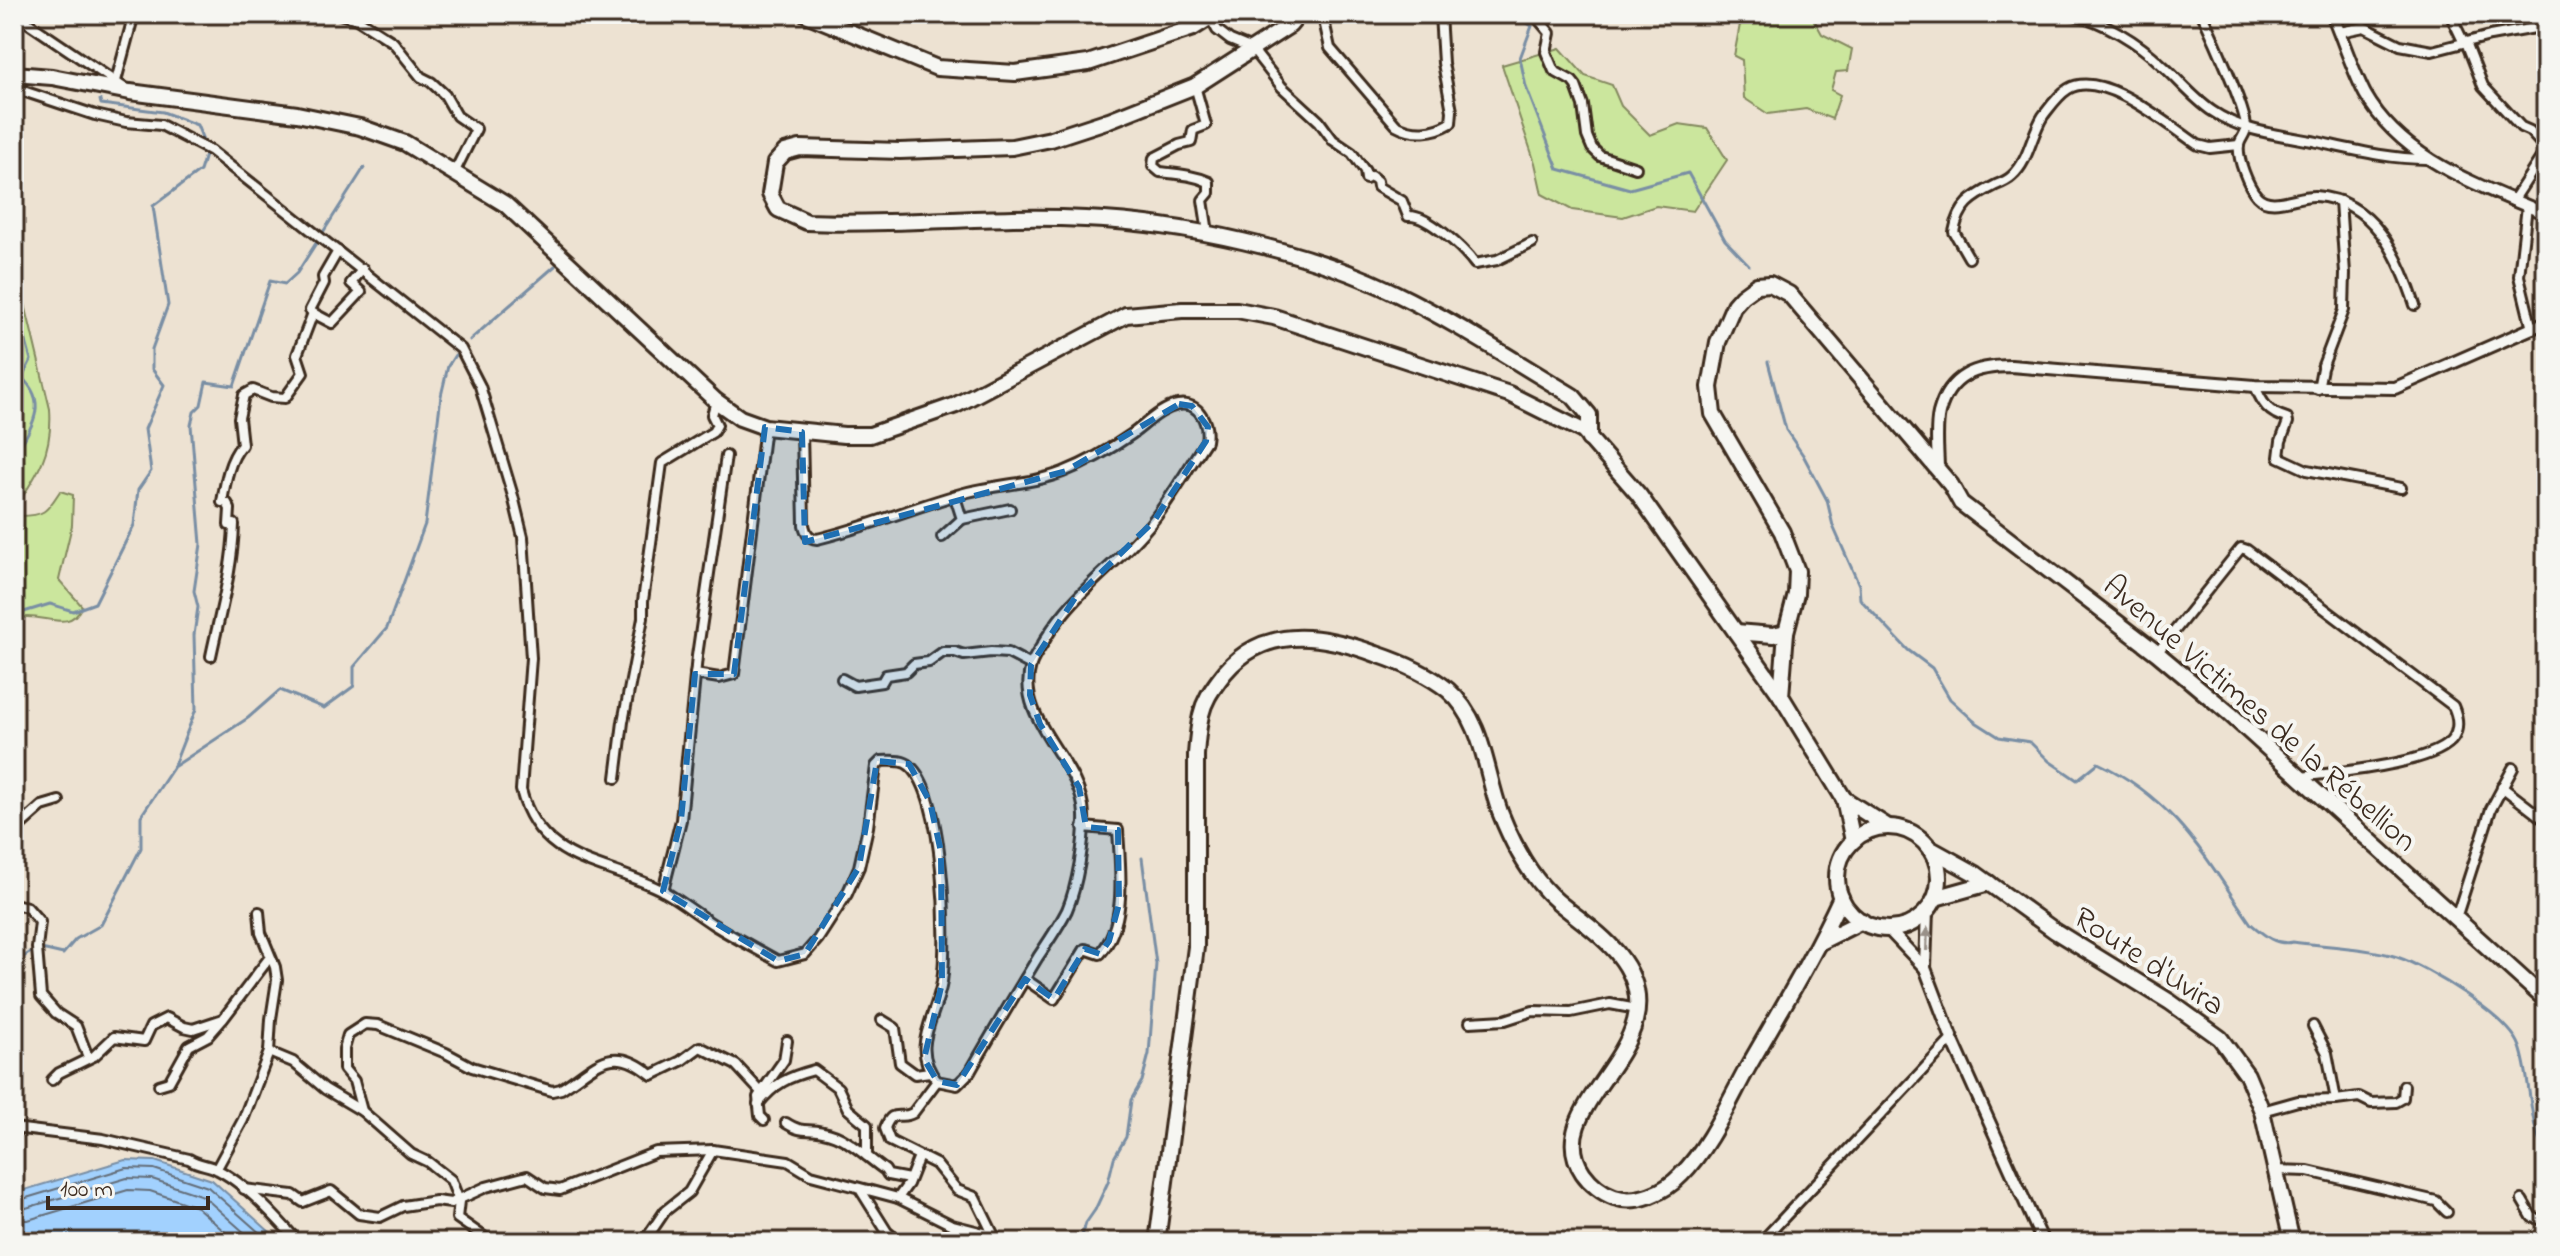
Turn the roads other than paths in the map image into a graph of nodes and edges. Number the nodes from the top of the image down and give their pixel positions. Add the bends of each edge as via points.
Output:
1 (15, 14) edge
2 (134, 14) edge
3 (340, 14) edge
4 (806, 14) edge
5 (1299, 14) edge
6 (1319, 14) edge
7 (1440, 14) edge
8 (1534, 14) edge
9 (2071, 14) edge
10 (2202, 14) edge
11 (2332, 14) edge
12 (2450, 14) edge
13 (1211, 15) edge
14 (2546, 26) edge
15 (2340, 32) junction
16 (2466, 42) junction
17 (1252, 49) junction
18 (14, 74) edge
19 (116, 81) junction
20 (1195, 86) junction
21 (14, 88) edge
22 (130, 92) junction
23 (2246, 128) junction
24 (2239, 145) junction
25 (2546, 149) edge
26 (2427, 159) junction
27 (1636, 168) dead end
28 (455, 171) junction
29 (2340, 201) junction
30 (2513, 201) junction
31 (2527, 206) junction
32 (2546, 214) edge
33 (1205, 235) junction
34 (1532, 243) dead end
35 (338, 251) junction
36 (1969, 258) dead end
37 (363, 269) junction
38 (2415, 305) dead end
39 (313, 313) junction
40 (2546, 322) edge
41 (2532, 329) junction
42 (2255, 386) junction
43 (2318, 389) junction
44 (716, 401) junction
45 (765, 427) junction
46 (802, 432) junction
47 (1589, 439) junction
48 (726, 456) dead end
49 (1938, 470) junction
50 (2401, 488) dead end
51 (955, 497) junction
52 (1010, 509) dead end
53 (962, 519) junction
54 (942, 537) dead end
55 (1736, 632) junction
56 (1786, 632) junction
57 (2157, 653) junction
58 (211, 656) dead end
59 (1031, 665) junction
60 (695, 674) junction
61 (842, 679) dead end
62 (1781, 696) junction
63 (2513, 768) dead end
64 (2301, 777) junction
65 (616, 778) dead end
66 (2502, 787) junction
67 (1844, 799) junction
68 (59, 801) dead end
69 (2546, 821) edge
70 (1083, 827) junction
71 (1888, 827) junction
72 (14, 831) edge
73 (1853, 841) junction
74 (1929, 848) junction
75 (1989, 883) junction
76 (663, 891) junction
77 (1841, 897) junction
78 (14, 904) edge
79 (1931, 904) junction
80 (259, 912) dead end
81 (2456, 918) junction
82 (1862, 921) junction
83 (1888, 929) junction
84 (1820, 942) junction
85 (270, 957) junction
86 (1925, 968) junction
87 (1025, 979) junction
88 (2546, 1000) edge
89 (1638, 1009) junction
90 (223, 1019) junction
91 (882, 1020) dead end
92 (1470, 1022) dead end
93 (2313, 1026) dead end
94 (1952, 1039) junction
95 (787, 1041) dead end
96 (269, 1052) junction
97 (88, 1057) junction
98 (930, 1072) junction
99 (52, 1080) dead end
100 (937, 1081) junction
101 (159, 1085) dead end
102 (2404, 1086) dead end
103 (761, 1092) junction
104 (2336, 1100) junction
105 (758, 1104) junction
106 (362, 1111) junction
107 (2262, 1111) junction
108 (764, 1120) dead end
109 (786, 1123) dead end
110 (14, 1128) edge
111 (713, 1150) junction
112 (867, 1156) junction
113 (919, 1156) junction
114 (217, 1168) junction
115 (2274, 1170) junction
116 (909, 1179) junction
117 (860, 1188) junction
118 (244, 1189) junction
119 (898, 1198) junction
120 (2522, 1200) dead end
121 (459, 1201) junction
122 (2447, 1212) dead end
123 (2546, 1221) edge
124 (996, 1239) edge
125 (298, 1242) edge
126 (491, 1242) edge
127 (644, 1242) edge
128 (899, 1242) edge
129 (1157, 1242) edge
130 (1761, 1242) edge
131 (2043, 1242) edge
132 (2292, 1242) edge

1 - 19 street
2 - 19 street
3 - 28 street via 393,42 421,77 445,95 457,116 476,129
4 - 13 main road via 937,68 1015,73 1088,63 1193,28
5 - 17 main road
6 - 7 street via 1330,48 1396,125 1437,132 1451,123 1452,111
8 - 27 street via 1550,33 1546,52 1554,71 1576,86 1592,148
9 - 23 street via 2130,42 2160,62 2214,113
10 - 23 street
11 - 15 street
12 - 16 street
13 - 17 street via 1217,30
14 - 16 street
15 - 16 street via 2364,27 2400,45 2432,51
15 - 26 street via 2376,110
16 - 25 street via 2483,86
17 - 20 main road
17 - 34 street via 1282,87 1352,153 1366,179 1371,176 1378,187 1402,201 1408,216 1451,238 1475,264
18 - 22 main road
19 - 22 street
20 - 33 street via 1206,125 1193,130 1191,142 1154,158 1153,166 1209,182 1203,200
20 - 33 main road via 1109,120 1012,147 800,148 785,152 775,163 770,194 778,209 807,222 1085,219
21 - 35 street via 95,115 161,125 211,151
22 - 28 main road via 360,127 405,143
23 - 24 street
23 - 26 street via 2395,158
24 - 29 street via 2252,188 2264,201 2314,196
24 - 36 street via 2198,145 2106,86 2069,87 2041,119 2011,178 1971,197 1962,207 1954,232
25 - 30 street
26 - 30 street
28 - 44 main road via 545,238
29 - 38 street via 2373,221 2406,278
29 - 43 street via 2344,310
30 - 31 street
31 - 32 street
31 - 41 street via 2519,276
33 - 47 main road via 1344,271 1409,300 1573,396 1589,415
35 - 37 street
35 - 39 street via 323,277
37 - 39 street via 351,283 361,292 332,323
37 - 76 street via 461,349 497,439 523,537 531,622 521,790 525,807 559,849
39 - 58 street via 297,355 303,373 285,398 253,390 244,395 239,418 242,445 226,478 222,502 230,509 233,539
40 - 41 street
41 - 43 street via 2395,388
42 - 43 street
42 - 49 street via 1985,366 1963,375 1939,414
42 - 50 street via 2271,413 2287,418 2279,457 2307,470
44 - 45 main road
44 - 65 street via 713,432 662,463
45 - 46 main road
45 - 60 street via 734,674
46 - 47 main road via 870,435 956,405 1126,315 1237,310 1311,327 1509,394 1583,431
46 - 51 street via 804,525 811,538
47 - 55 main road via 1639,495
48 - 60 street
49 - 56 main road, Avenue Victimes de la Rébellion via 1789,294 1770,284 1757,285 1742,296 1718,342 1710,387 1713,414 1793,555 1797,581
49 - 57 main road, Avenue Victimes de la Rébellion via 1961,503
51 - 53 street
51 - 59 street via 1066,471 1179,404 1203,415 1206,441 1154,521 1075,598
52 - 53 street
53 - 54 street
55 - 56 main road
55 - 62 main road
56 - 62 main road, Avenue Victimes de la Rébellion
57 - 64 main road, Avenue Victimes de la Rébellion
57 - 64 street via 2241,548 2453,706 2456,732 2437,750 2394,764
59 - 61 street via 1008,653 943,652 906,672 886,675 882,682 855,686
59 - 70 street via 1030,695 1040,724 1079,787
60 - 76 street via 681,820
62 - 67 main road
63 - 66 street
64 - 81 main road, Avenue Victimes de la Rébellion
66 - 69 street
66 - 81 street via 2484,826
67 - 71 main road
67 - 73 main road
68 - 72 street via 42,806
70 - 87 street via 1078,875 1066,912
70 - 87 street via 1118,830 1119,904 1109,941 1100,954 1085,949 1054,999
71 - 73 main road
71 - 74 main road via 1911,832
73 - 77 main road via 1840,862
74 - 75 main road, Route d'Uvira
74 - 79 main road via 1939,872
75 - 79 main road
75 - 107 main road, Route d'Uvira via 2220,1038 2247,1075
76 - 98 street via 778,961 805,954 847,894 859,867 876,766 881,761 909,764 930,802 941,852 942,983 924,1042
77 - 82 main road
77 - 84 main road
78 - 97 street via 27,907 40,922 41,996 76,1026
79 - 83 main road via 1916,920
86 -> 79 street
80 - 85 street
81 - 88 main road, Avenue Victimes de la Rébellion
82 - 83 main road
82 - 84 main road
83 - 86 street
84 - 89 main road via 1700,1152 1668,1187 1625,1199 1604,1193 1587,1178 1575,1141 1586,1105 1630,1039
85 - 90 street
85 - 96 street via 277,980
86 - 94 street
87 - 100 street via 970,1072 957,1085
89 - 92 street via 1610,1004
89 - 129 main road via 1635,988 1619,955 1554,899 1519,853 1499,808 1480,740 1449,691 1389,658 1326,639 1274,639 1246,652 1208,696 1198,730 1196,947
90 - 97 street via 193,1029 167,1018 151,1026 144,1041 114,1037
90 - 101 street via 189,1046 169,1082
91 - 98 street via 895,1028 900,1063 915,1074
93 - 104 street via 2327,1053
94 - 130 street
94 - 131 street
95 - 103 street via 784,1060
96 - 106 street via 293,1062
96 - 114 street via 243,1120
97 - 99 street
98 - 100 street
100 - 113 street via 913,1113 888,1118 885,1128 890,1141
102 - 104 street via 2403,1098 2396,1102
103 - 105 street
103 - 106 street via 736,1065 700,1047 652,1075 619,1057 602,1061 552,1091 472,1067 423,1042 365,1024 348,1035 344,1049 344,1069 354,1081
104 - 107 street via 2298,1101
105 - 108 street
105 - 112 street via 794,1074 814,1070 838,1088 848,1109 867,1125
106 - 121 street via 391,1139 451,1180
107 - 115 main road, Route d'Uvira
109 - 112 street via 801,1132 823,1131 843,1139
110 - 114 street via 103,1139
111 - 117 street via 788,1161 811,1175
111 - 121 street via 656,1152 560,1190 545,1188 527,1176
111 - 127 street via 689,1192 665,1211
112 - 116 street via 888,1175
113 - 116 street
113 - 124 street via 936,1164 957,1190 975,1197
114 - 118 street
115 - 122 street via 2308,1171 2436,1201
115 - 132 main road, Route d'Uvira
116 - 119 street
117 - 119 street
117 - 128 street
118 - 121 street via 293,1195 303,1202 331,1191 359,1214 380,1217 403,1206
118 - 125 street
119 - 124 street via 952,1225
120 - 123 street via 2534,1219
121 - 126 street via 457,1218

